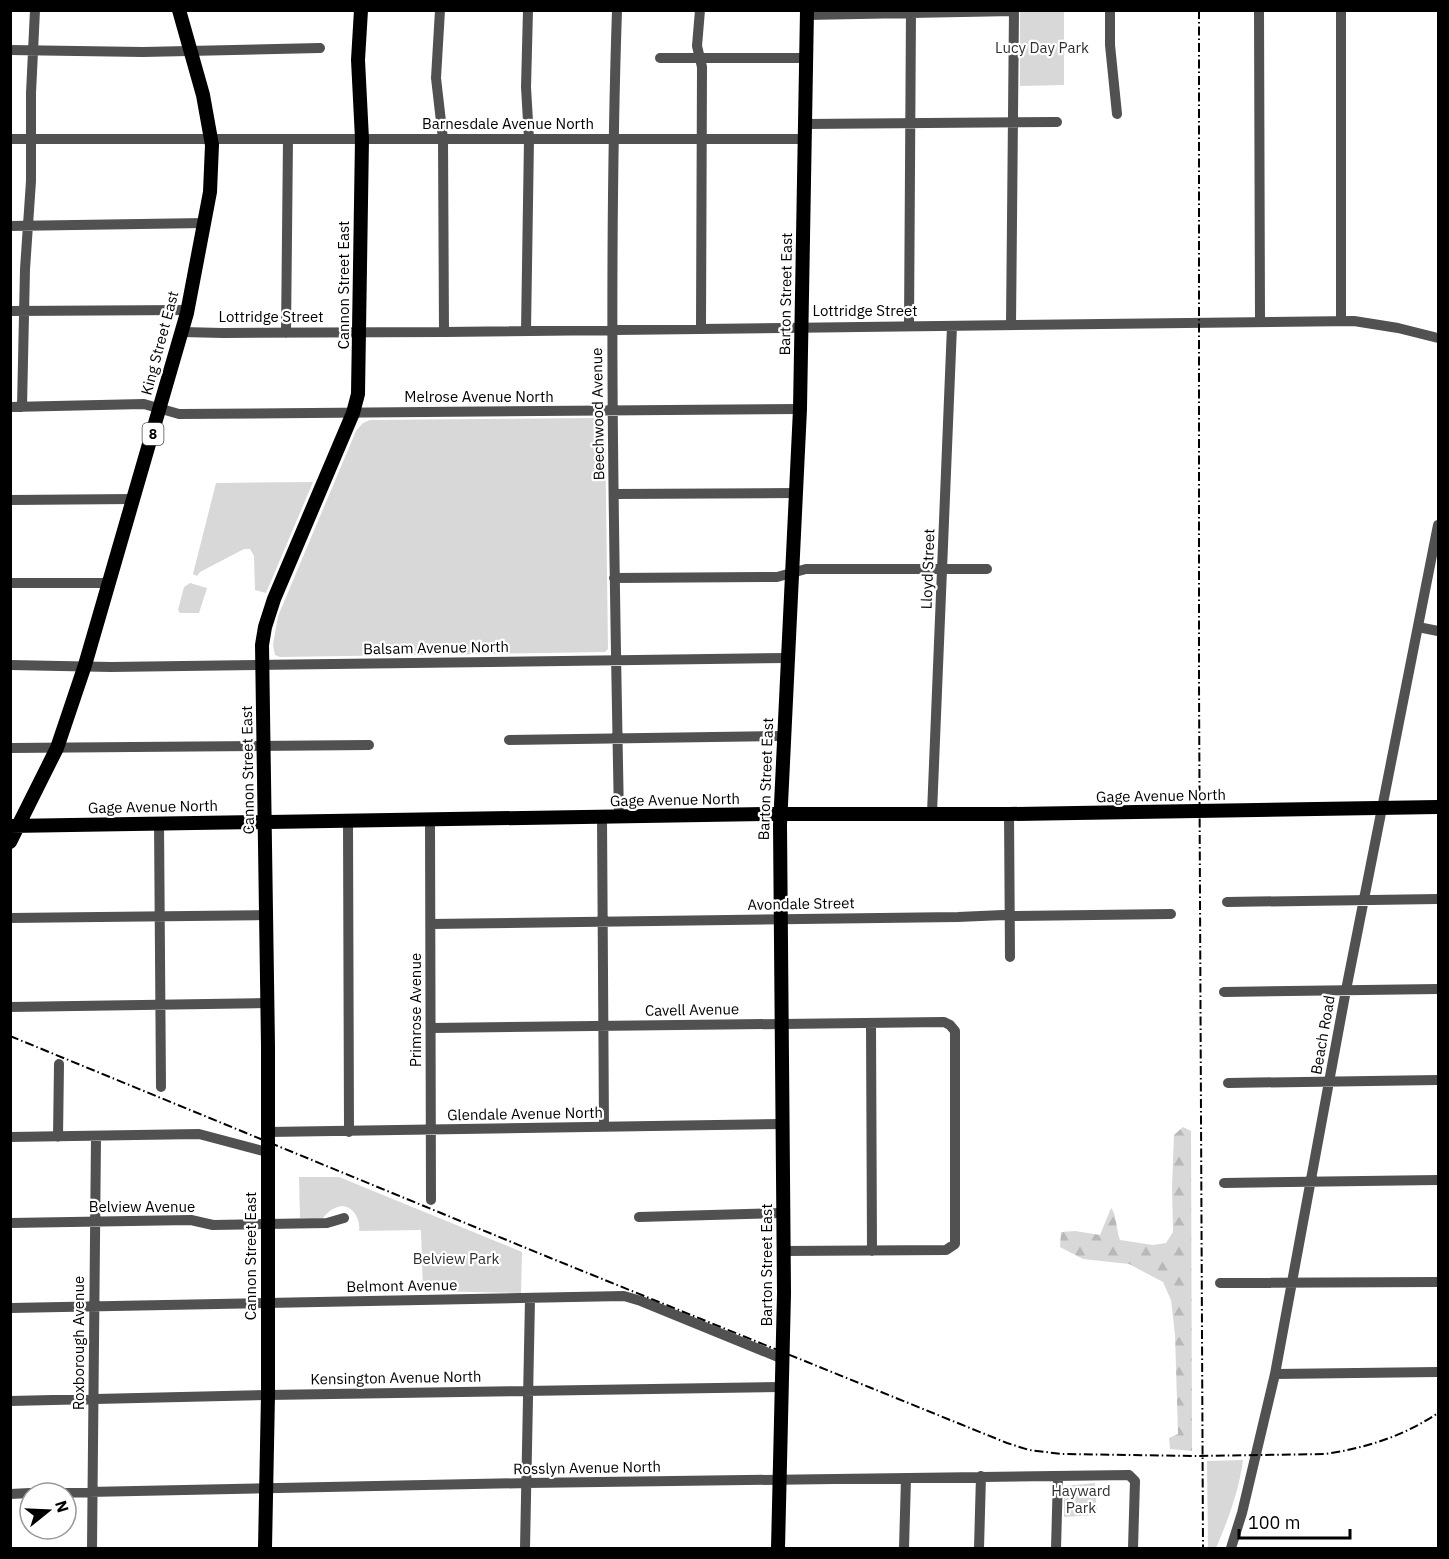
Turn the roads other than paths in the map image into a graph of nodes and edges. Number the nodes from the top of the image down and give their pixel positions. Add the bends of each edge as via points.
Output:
1 (35, 10) edge
2 (179, 10) edge
3 (361, 10) edge
4 (440, 10) edge
5 (528, 10) edge
6 (617, 10) edge
7 (700, 10) edge
8 (1110, 10) edge
9 (1259, 10) edge
10 (1341, 10) edge
11 (911, 11) edge
12 (1014, 11) edge
13 (807, 13) edge
14 (320, 48) dead end
15 (10, 50) edge
16 (34, 50) junction
17 (191, 50) junction
18 (660, 58) dead end
19 (701, 58) junction
20 (806, 58) junction
21 (1117, 114) dead end
22 (1012, 122) junction
23 (1058, 122) dead end
24 (910, 123) junction
25 (805, 124) junction
26 (211, 138) junction
27 (10, 139) edge
28 (31, 139) junction
29 (288, 139) junction
30 (363, 139) junction
31 (529, 139) junction
32 (702, 139) junction
33 (805, 139) junction
34 (443, 140) junction
35 (613, 140) junction
36 (205, 223) junction
37 (10, 226) edge
38 (29, 226) junction
39 (188, 310) junction
40 (10, 311) edge
41 (25, 311) junction
42 (1341, 321) junction
43 (1260, 322) junction
44 (1011, 325) junction
45 (909, 326) junction
46 (952, 326) junction
47 (802, 327) junction
48 (612, 329) junction
49 (701, 329) junction
50 (360, 331) junction
51 (526, 331) junction
52 (182, 332) junction
53 (444, 332) junction
54 (286, 333) junction
55 (1438, 338) edge
56 (16, 407) edge
57 (160, 408) junction
58 (800, 409) junction
59 (612, 411) junction
60 (353, 413) junction
61 (795, 493) junction
62 (614, 494) junction
63 (134, 499) junction
64 (10, 500) edge
65 (1438, 525) edge
66 (987, 569) dead end
67 (943, 570) junction
68 (791, 573) junction
69 (614, 578) junction
70 (10, 583) edge
71 (108, 583) junction
72 (1418, 627) junction
73 (1438, 631) edge
74 (788, 658) junction
75 (616, 660) junction
76 (262, 664) junction
77 (10, 665) edge
78 (85, 665) junction
79 (784, 736) junction
80 (618, 739) junction
81 (509, 740) dead end
82 (264, 745) junction
83 (369, 745) dead end
84 (10, 748) edge
85 (57, 748) junction
86 (1438, 807) edge
87 (1383, 808) junction
88 (932, 813) junction
89 (1010, 814) junction
90 (780, 815) junction
91 (619, 817) junction
92 (602, 818) junction
93 (430, 819) junction
94 (348, 820) junction
95 (265, 822) junction
96 (159, 823) junction
97 (15, 826) edge
98 (10, 842) edge
99 (1438, 899) edge
100 (1364, 900) junction
101 (1227, 902) dead end
102 (1171, 914) dead end
103 (267, 915) junction
104 (160, 916) junction
105 (1010, 916) junction
106 (10, 918) edge
107 (782, 919) junction
108 (603, 923) junction
109 (431, 924) junction
110 (1010, 957) dead end
111 (1438, 989) edge
112 (1346, 990) junction
113 (1224, 992) dead end
114 (267, 1003) junction
115 (160, 1004) junction
116 (10, 1007) edge
117 (783, 1024) junction
118 (871, 1024) junction
119 (603, 1026) junction
120 (432, 1028) junction
121 (58, 1064) dead end
122 (1330, 1080) junction
123 (1438, 1080) edge
124 (1228, 1083) dead end
125 (161, 1087) dead end
126 (783, 1124) junction
127 (604, 1127) junction
128 (432, 1131) junction
129 (268, 1132) junction
130 (349, 1132) junction
131 (10, 1137) edge
132 (58, 1137) junction
133 (96, 1137) junction
134 (267, 1152) junction
135 (1438, 1180) edge
136 (1311, 1182) junction
137 (1224, 1183) dead end
138 (431, 1200) dead end
139 (783, 1213) junction
140 (639, 1217) dead end
141 (344, 1218) dead end
142 (95, 1222) junction
143 (10, 1223) edge
144 (267, 1224) junction
145 (784, 1251) junction
146 (872, 1251) junction
147 (1438, 1282) edge
148 (1220, 1283) dead end
149 (1292, 1283) junction
150 (530, 1299) junction
151 (268, 1304) junction
152 (94, 1306) junction
153 (10, 1308) edge
154 (783, 1359) junction
155 (1438, 1372) edge
156 (1275, 1374) junction
157 (782, 1388) junction
158 (529, 1391) junction
159 (268, 1395) junction
160 (94, 1400) junction
161 (10, 1401) edge
162 (981, 1476) junction
163 (1058, 1476) junction
164 (906, 1478) junction
165 (780, 1481) junction
166 (527, 1483) junction
167 (266, 1489) junction
168 (78, 1492) edge
169 (92, 1492) junction
170 (92, 1548) edge
171 (265, 1548) edge
172 (525, 1548) edge
173 (778, 1548) edge
174 (904, 1548) edge
175 (979, 1548) edge
176 (1056, 1548) edge
177 (1133, 1548) edge
178 (1231, 1548) edge

1 - 16 street
2 - 17 main road, King Street East / 8
3 - 30 main road, Cannon Street East via 358,60
4 - 34 street via 436,78
5 - 31 street
6 - 35 street, Beechwood Avenue
7 - 19 street via 697,46
8 - 21 street
9 - 43 street
10 - 42 street
11 - 12 street
11 - 13 street
11 - 24 street
12 - 22 street
13 - 20 main road, Barton Street East
14 - 17 street
15 - 16 street
16 - 17 street
16 - 28 street
17 - 26 main road, King Street East / 8
18 - 19 street
19 - 20 street
19 - 32 street
20 - 25 main road, Barton Street East
22 - 23 street
22 - 24 street
22 - 44 street
24 - 25 street
24 - 45 street
25 - 33 main road, Barton Street East
26 - 28 street, Barnesdale Avenue North
26 - 29 street, Barnesdale Avenue North
26 - 36 main road, King Street East / 8
27 - 28 street, Barnesdale Avenue North
28 - 38 street
29 - 30 street, Barnesdale Avenue North
29 - 54 street
30 - 34 street, Barnesdale Avenue North
30 - 50 main road, Cannon Street East
31 - 34 street, Barnesdale Avenue North
31 - 35 street, Barnesdale Avenue North
31 - 51 street
32 - 33 street, Barnesdale Avenue North
32 - 35 street, Barnesdale Avenue North
32 - 49 street
33 - 47 main road, Barton Street East
34 - 53 street
35 - 48 street, Beechwood Avenue
36 - 38 street
36 - 39 main road, King Street East / 8
37 - 38 street
38 - 41 street
39 - 41 street
39 - 52 main road, King Street East / 8
40 - 41 street
41 - 56 street
42 - 43 street, Lottridge Street
42 - 55 street, Lottridge Street via 1369,322
43 - 44 street, Lottridge Street
44 - 46 street, Lottridge Street
45 - 46 street, Lottridge Street
45 - 47 street, Lottridge Street
46 - 67 street, Lloyd Street
47 - 49 street, Lottridge Street
47 - 58 main road, Barton Street East
48 - 49 street, Lottridge Street
48 - 51 street, Lottridge Street
48 - 59 street, Beechwood Avenue
50 - 53 street, Lottridge Street
50 - 54 street, Lottridge Street
50 - 60 main road, Cannon Street East via 360,384
51 - 53 street, Lottridge Street
52 - 54 street, Lottridge Street
52 - 57 main road, King Street East / 8
56 - 57 street, Melrose Avenue North via 144,404
57 - 60 street, Melrose Avenue North via 172,414
57 - 63 main road, King Street East / 8
58 - 59 street, Melrose Avenue North
58 - 61 main road, Barton Street East
59 - 60 street, Melrose Avenue North
59 - 62 street, Beechwood Avenue
60 - 76 main road, Cannon Street East via 274,599 265,627
61 - 62 street
61 - 68 main road, Barton Street East
62 - 69 street, Beechwood Avenue
63 - 64 street
63 - 71 main road, King Street East / 8
65 - 72 street, Beach Road
66 - 67 street
67 - 68 street via 806,569
67 - 88 street, Lloyd Street
68 - 69 street via 777,577
68 - 74 main road, Barton Street East
69 - 75 street, Beechwood Avenue
70 - 71 street
71 - 78 main road, King Street East / 8
72 - 73 street
72 - 87 street, Beach Road
74 - 75 street, Balsam Avenue North
74 - 79 main road, Barton Street East
75 - 76 street, Balsam Avenue North
75 - 80 street, Beechwood Avenue
76 - 78 street, Balsam Avenue North
76 - 82 main road, Cannon Street East
77 - 78 street, Balsam Avenue North
78 - 85 main road, King Street East / 8
79 - 80 street
79 - 90 main road, Barton Street East
80 - 81 street
80 - 91 street, Beechwood Avenue
82 - 83 street
82 - 85 street
82 - 95 main road, Cannon Street East
84 - 85 street
85 - 97 main road, King Street East / 8
86 - 87 main road, Gage Avenue North
87 - 89 main road, Gage Avenue North
87 - 100 street, Beach Road
88 - 89 main road, Gage Avenue North
88 - 90 main road, Gage Avenue North
89 - 105 street
90 - 91 main road, Gage Avenue North
90 - 107 main road, Barton Street East
91 - 92 main road, Gage Avenue North
92 - 93 main road, Gage Avenue North
92 - 108 street
93 - 94 main road, Gage Avenue North
93 - 109 street, Primrose Avenue
94 - 95 main road, Gage Avenue North
94 - 130 street
95 - 96 main road, Gage Avenue North
95 - 103 main road, Cannon Street East
96 - 97 main road, Gage Avenue North
96 - 104 street
97 - 98 main road, King Street East / 8
99 - 100 street
100 - 101 street
100 - 112 street, Beach Road
102 - 105 street, Avondale Street
103 - 104 street
103 - 114 main road, Cannon Street East
104 - 106 street
104 - 115 street
105 - 107 street, Avondale Street
105 - 110 street
107 - 108 street, Avondale Street
107 - 117 main road, Barton Street East
108 - 109 street, Avondale Street
108 - 119 street
109 - 120 street, Primrose Avenue
111 - 112 street
112 - 113 street
112 - 122 street, Beach Road
114 - 115 street
114 - 129 main road, Cannon Street East
115 - 116 street
115 - 125 street
117 - 118 street, Cavell Avenue
117 - 119 street, Cavell Avenue
117 - 126 main road, Barton Street East
118 - 146 street
118 - 146 street, Cavell Avenue via 944,1022 955,1031 955,1244 946,1250
119 - 120 street, Cavell Avenue
119 - 127 street
120 - 128 street, Primrose Avenue
121 - 132 street
122 - 123 street
122 - 124 street
122 - 136 street, Beach Road
126 - 127 street, Glendale Avenue North
126 - 139 main road, Barton Street East
127 - 128 street, Glendale Avenue North
128 - 130 street, Glendale Avenue North
128 - 138 street, Primrose Avenue
129 - 130 street, Glendale Avenue North
129 - 134 main road, Cannon Street East
131 - 132 street
132 - 133 street
133 - 134 street via 199,1134
133 - 142 street, Roxborough Avenue
134 - 144 main road, Cannon Street East
135 - 136 street
136 - 137 street
136 - 149 street, Beach Road
139 - 140 street
139 - 145 main road, Barton Street East
141 - 144 street, Belview Avenue via 327,1223
142 - 143 street, Belview Avenue
142 - 144 street, Belview Avenue via 191,1220 213,1225
142 - 152 street, Roxborough Avenue
144 - 151 main road, Cannon Street East
145 - 146 street
145 - 154 main road, Barton Street East
147 - 149 street
148 - 149 street
149 - 156 street, Beach Road
150 - 151 street, Belmont Avenue
150 - 154 street, Belmont Avenue via 624,1296
150 - 158 street
151 - 152 street, Belmont Avenue
151 - 159 main road, Cannon Street East
152 - 153 street, Belmont Avenue
152 - 160 street, Roxborough Avenue
154 - 157 main road, Barton Street East
155 - 156 street
156 - 178 street, Beach Road
157 - 158 street, Kensington Avenue North
157 - 165 main road, Barton Street East
158 - 159 street, Kensington Avenue North
158 - 166 street
159 - 160 street, Kensington Avenue North
159 - 167 main road, Cannon Street East
160 - 161 street, Kensington Avenue North
160 - 169 street, Roxborough Avenue
162 - 163 street, Rosslyn Avenue North
162 - 164 street, Rosslyn Avenue North
162 - 175 street
163 - 176 street
163 - 177 street, Rosslyn Avenue North via 1133,1477
164 - 165 street, Rosslyn Avenue North
164 - 174 street
165 - 166 street, Rosslyn Avenue North
165 - 173 main road, Barton Street East
166 - 167 street, Rosslyn Avenue North
166 - 172 street
167 - 169 street, Rosslyn Avenue North
167 - 171 main road, Cannon Street East
168 - 169 street, Rosslyn Avenue North
169 - 170 street, Roxborough Avenue

